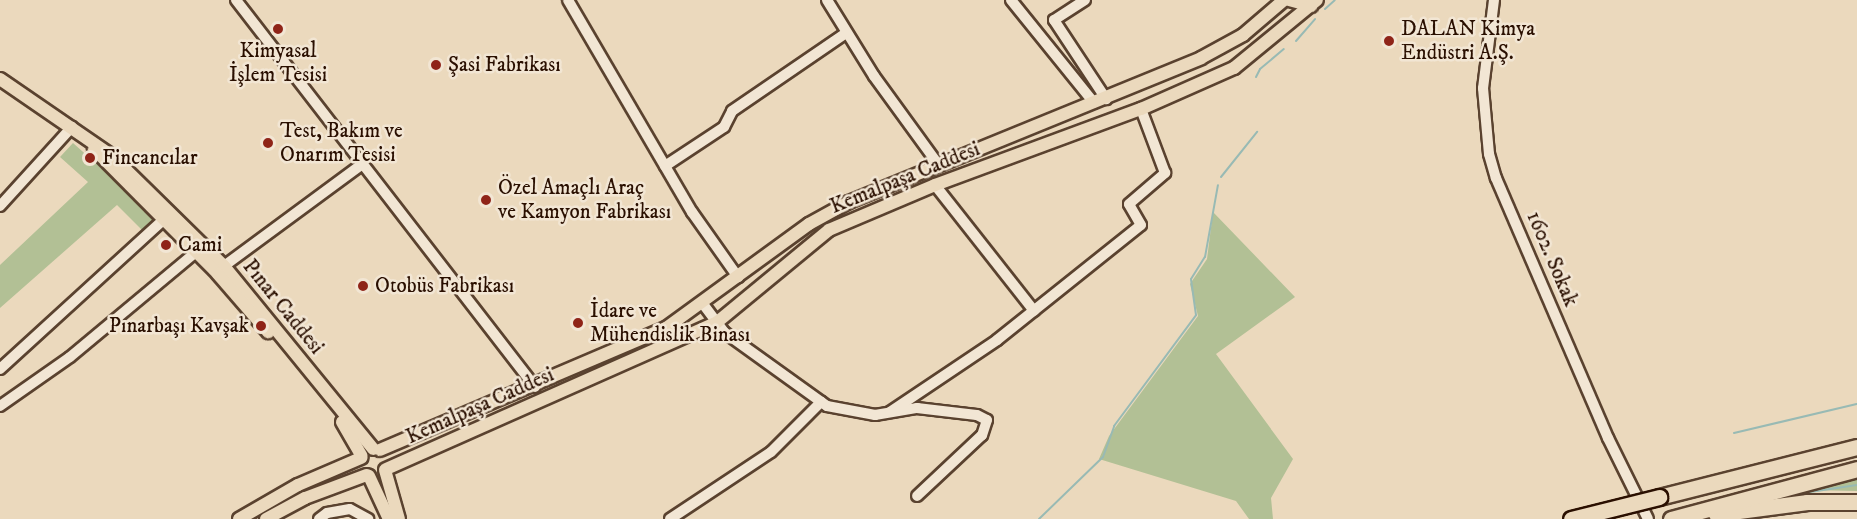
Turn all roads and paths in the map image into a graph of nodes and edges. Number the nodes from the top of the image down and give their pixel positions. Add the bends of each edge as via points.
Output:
1 (236, 0) edge
2 (568, 0) edge
3 (827, 0) edge
4 (1011, 0) edge
5 (1085, 0) edge
6 (1284, 0) edge
7 (1289, 0) edge
8 (1494, 0) edge
9 (1314, 3) edge
10 (846, 33) junction
11 (0, 80) edge
12 (1100, 101) junction
13 (1141, 109) junction
14 (72, 127) junction
15 (938, 164) junction
16 (362, 165) junction
17 (665, 166) junction
18 (935, 185) junction
19 (0, 206) edge
20 (163, 220) junction
21 (196, 252) junction
22 (225, 266) junction
23 (738, 277) junction
24 (703, 304) junction
25 (1034, 311) junction
26 (716, 323) junction
27 (0, 369) edge
28 (535, 387) junction
29 (821, 402) junction
30 (0, 406) edge
31 (890, 412) junction
32 (1857, 447) edge
33 (376, 450) junction
34 (361, 457) junction
35 (1857, 469) edge
36 (385, 470) junction
37 (368, 475) junction
38 (917, 496) dead end
39 (1857, 502) edge
40 (239, 519) edge
41 (266, 519) edge
42 (319, 519) edge
43 (368, 519) edge
44 (389, 519) edge
45 (399, 519) edge
46 (670, 519) edge
47 (1572, 519) edge
48 (1648, 519) edge
49 (1671, 519) edge
50 (1677, 519) edge

1 - 16 street
2 - 17 street
3 - 10 street
4 - 12 street
5 - 12 street via 1054,21
6 - 12 main road, Kemalpaşa Caddesi via 1243,35 1201,58
7 - 9 main road
8 - 48 street, 1602. Sokak via 1483,88 1489,154 1496,178 1608,438
9 - 13 main road, Kemalpaşa Caddesi via 1234,68
10 - 15 street
10 - 17 street via 732,111 724,127
11 - 14 main road, Pınar Caddesi
12 - 15 main road, Kemalpaşa Caddesi
13 - 18 main road, Kemalpaşa Caddesi
13 - 25 street via 1164,173 1129,204 1141,225
14 - 19 street
14 - 20 main road, Pınar Caddesi
14 - 22 main road, Pınar Caddesi via 112,156
15 - 23 main road, Kemalpaşa Caddesi via 849,202 809,224
16 - 22 street
16 - 28 street
17 - 23 street
18 - 25 street
18 - 26 main road, Kemalpaşa Caddesi via 829,230
20 - 21 main road, Pınar Caddesi
20 - 27 street
21 - 30 street via 70,357
21 - 34 main road, Pınar Caddesi via 335,411
22 - 33 main road, Pınar Caddesi
23 - 24 main road, Kemalpaşa Caddesi
24 - 26 street
24 - 28 main road, Kemalpaşa Caddesi via 655,334
25 - 31 street
26 - 29 street
26 - 36 main road, Kemalpaşa Caddesi
28 - 33 main road, Kemalpaşa Caddesi
29 - 31 street via 874,415
29 - 46 street via 771,452
31 - 38 street via 917,408 977,415 987,420 982,435
32 - 47 highway, bridge
33 - 34 main road, Kemalpaşa Caddesi
33 - 36 main road, Kemalpaşa Caddesi via 387,458
34 - 37 main road via 361,467
34 - 40 main road, Kemalpaşa Caddesi via 298,485
35 - 49 highway
36 - 37 main road, Kemalpaşa Caddesi
36 - 45 main road
37 - 41 main road, Kemalpaşa Caddesi via 305,498
37 - 44 main road
39 - 50 highway via 1807,502
42 - 43 street via 327,513 350,509

